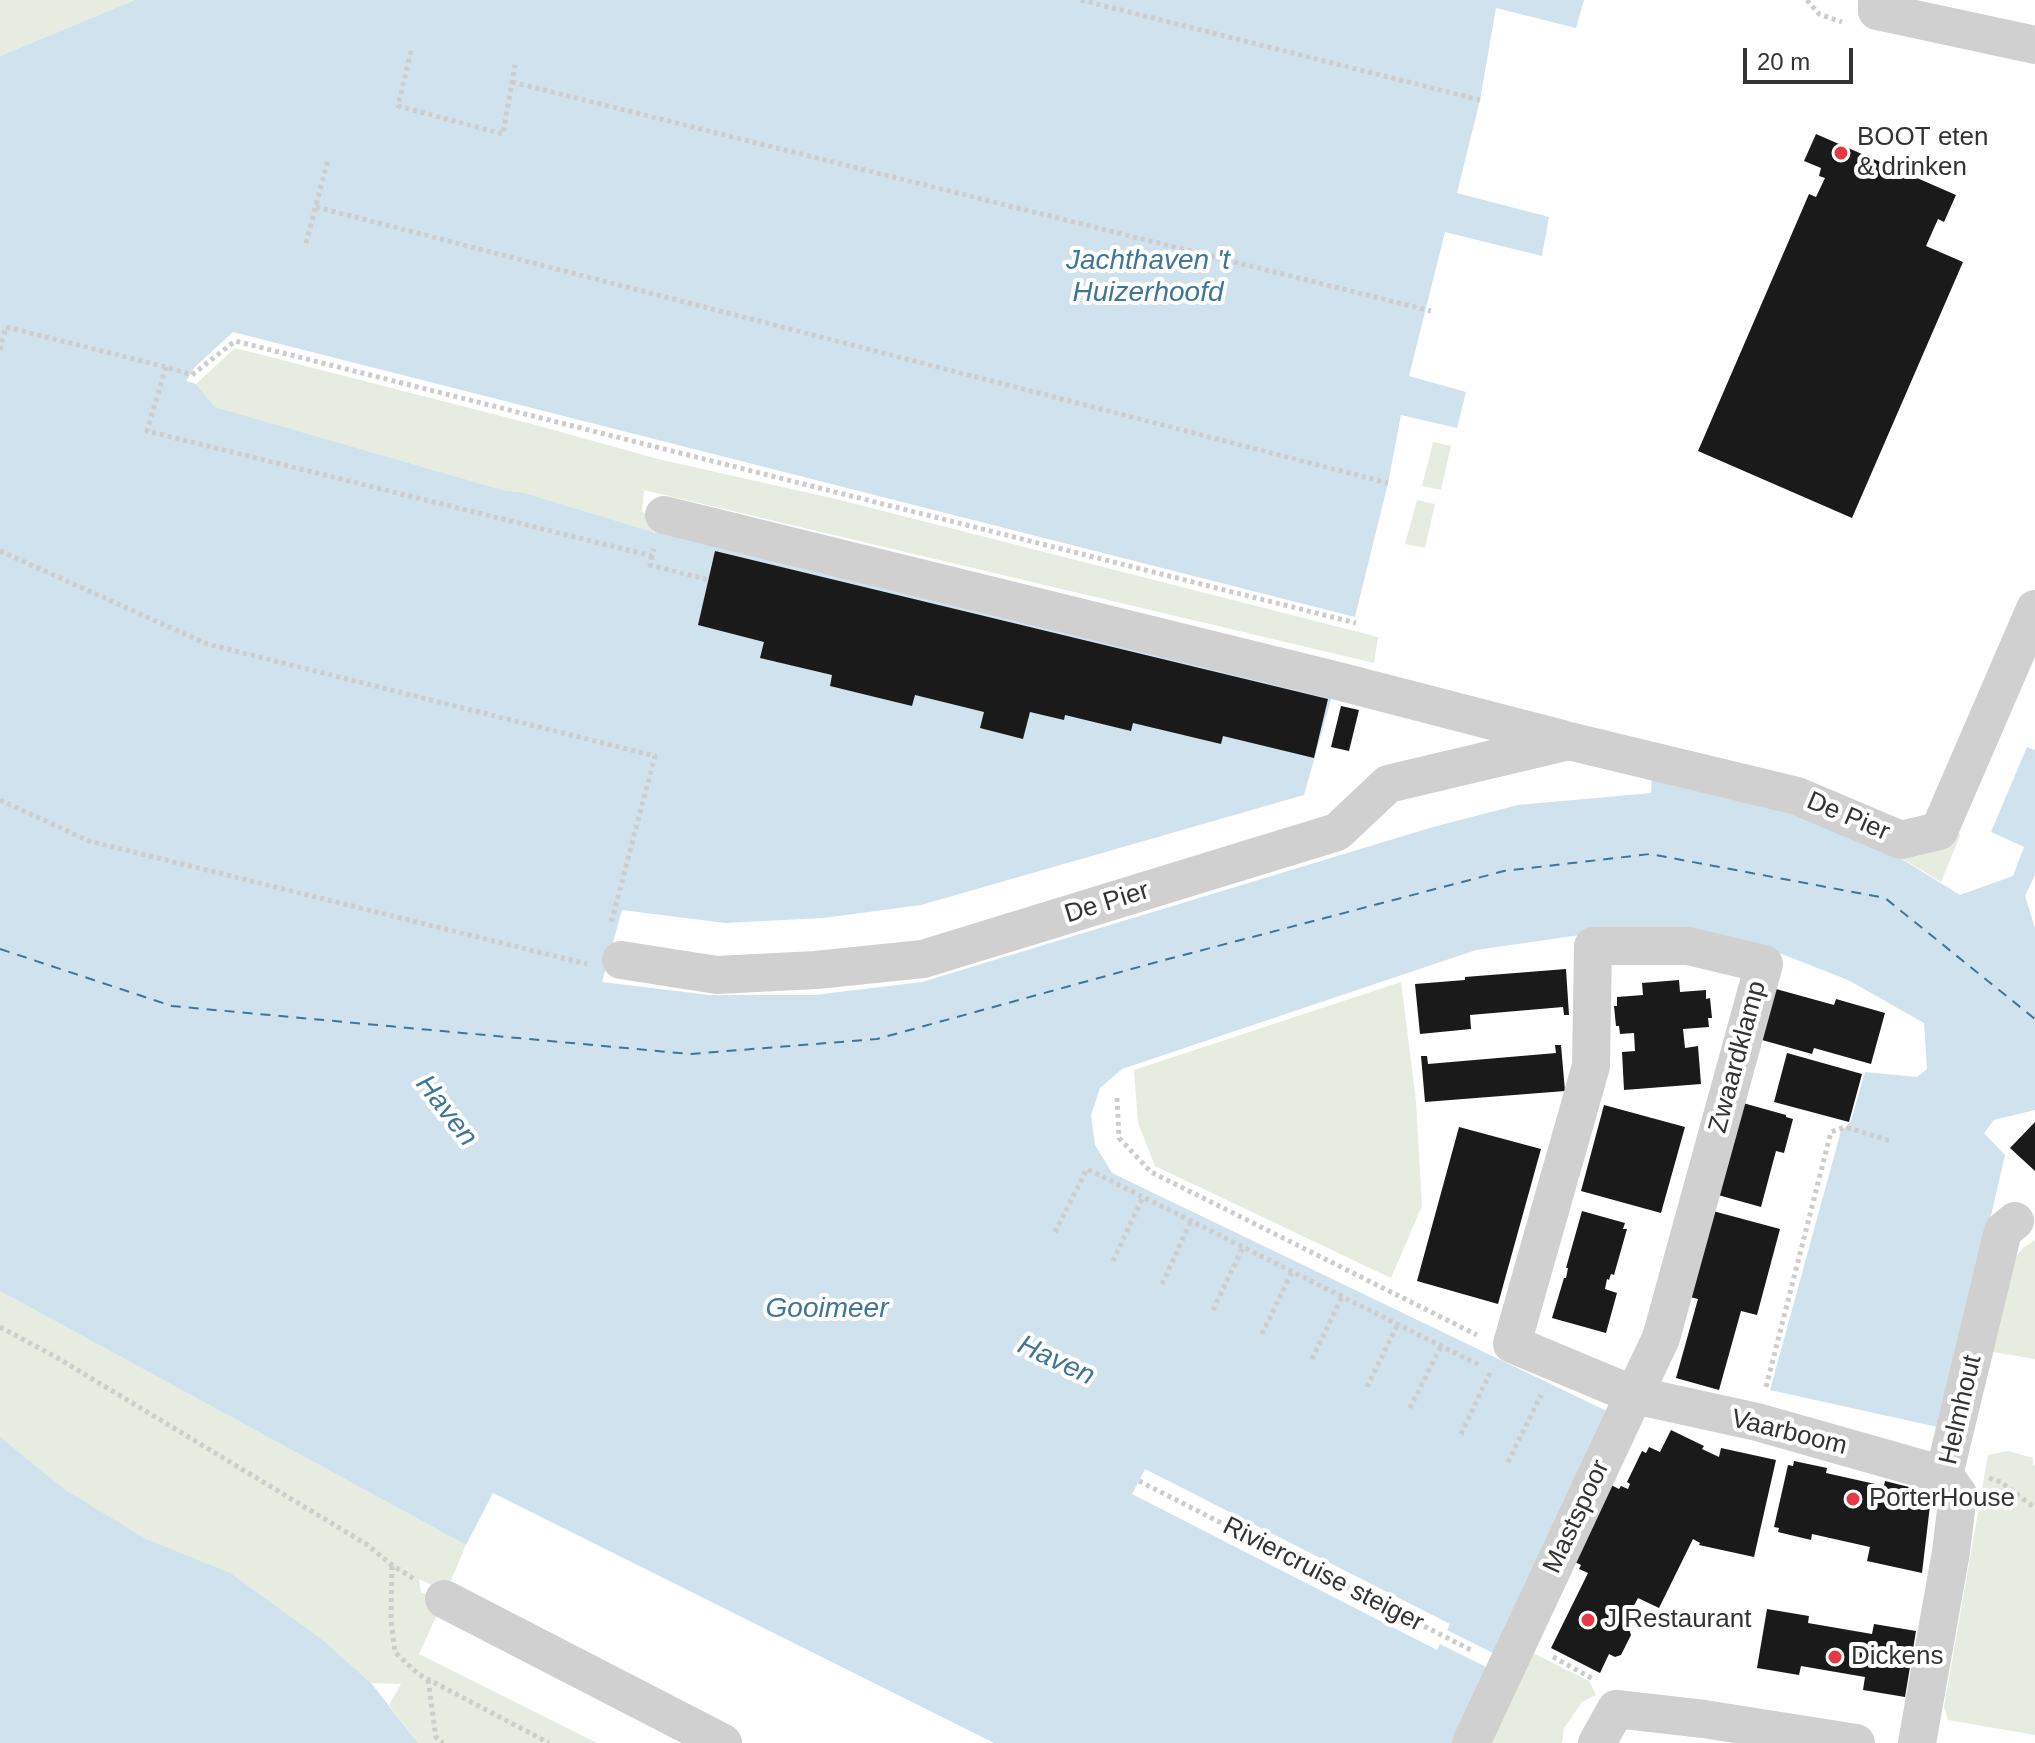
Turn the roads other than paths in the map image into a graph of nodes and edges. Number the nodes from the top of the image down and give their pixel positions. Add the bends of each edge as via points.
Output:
1 (1877, 5) edge
2 (2035, 45) edge
3 (664, 515) road end
4 (2035, 609) edge
5 (1569, 741) junction
6 (609, 955) road end
7 (2015, 1221) dead end
8 (1634, 1395) junction
9 (1962, 1475) junction
10 (444, 1599) road end
11 (723, 1743) edge
12 (1471, 1743) edge
13 (1597, 1743) edge
14 (1856, 1743) edge
15 (1917, 1743) edge

1 - 2 street
3 - 5 street, De Pier
4 - 5 street, De Pier via 1939,831 1901,840 1797,796
5 - 6 street, De Pier via 1388,784 1337,832 923,959 717,975
7 - 9 street, Helmhout via 2003,1231
8 - 8 street, Zwaardklamp via 1512,1344 1591,1066 1593,946 1688,946 1764,964 1661,1338
8 - 9 street, Vaarboom
8 - 12 street, Mastspoor
9 - 15 street, Helmhout
10 - 11 street
13 - 14 street via 1616,1709

